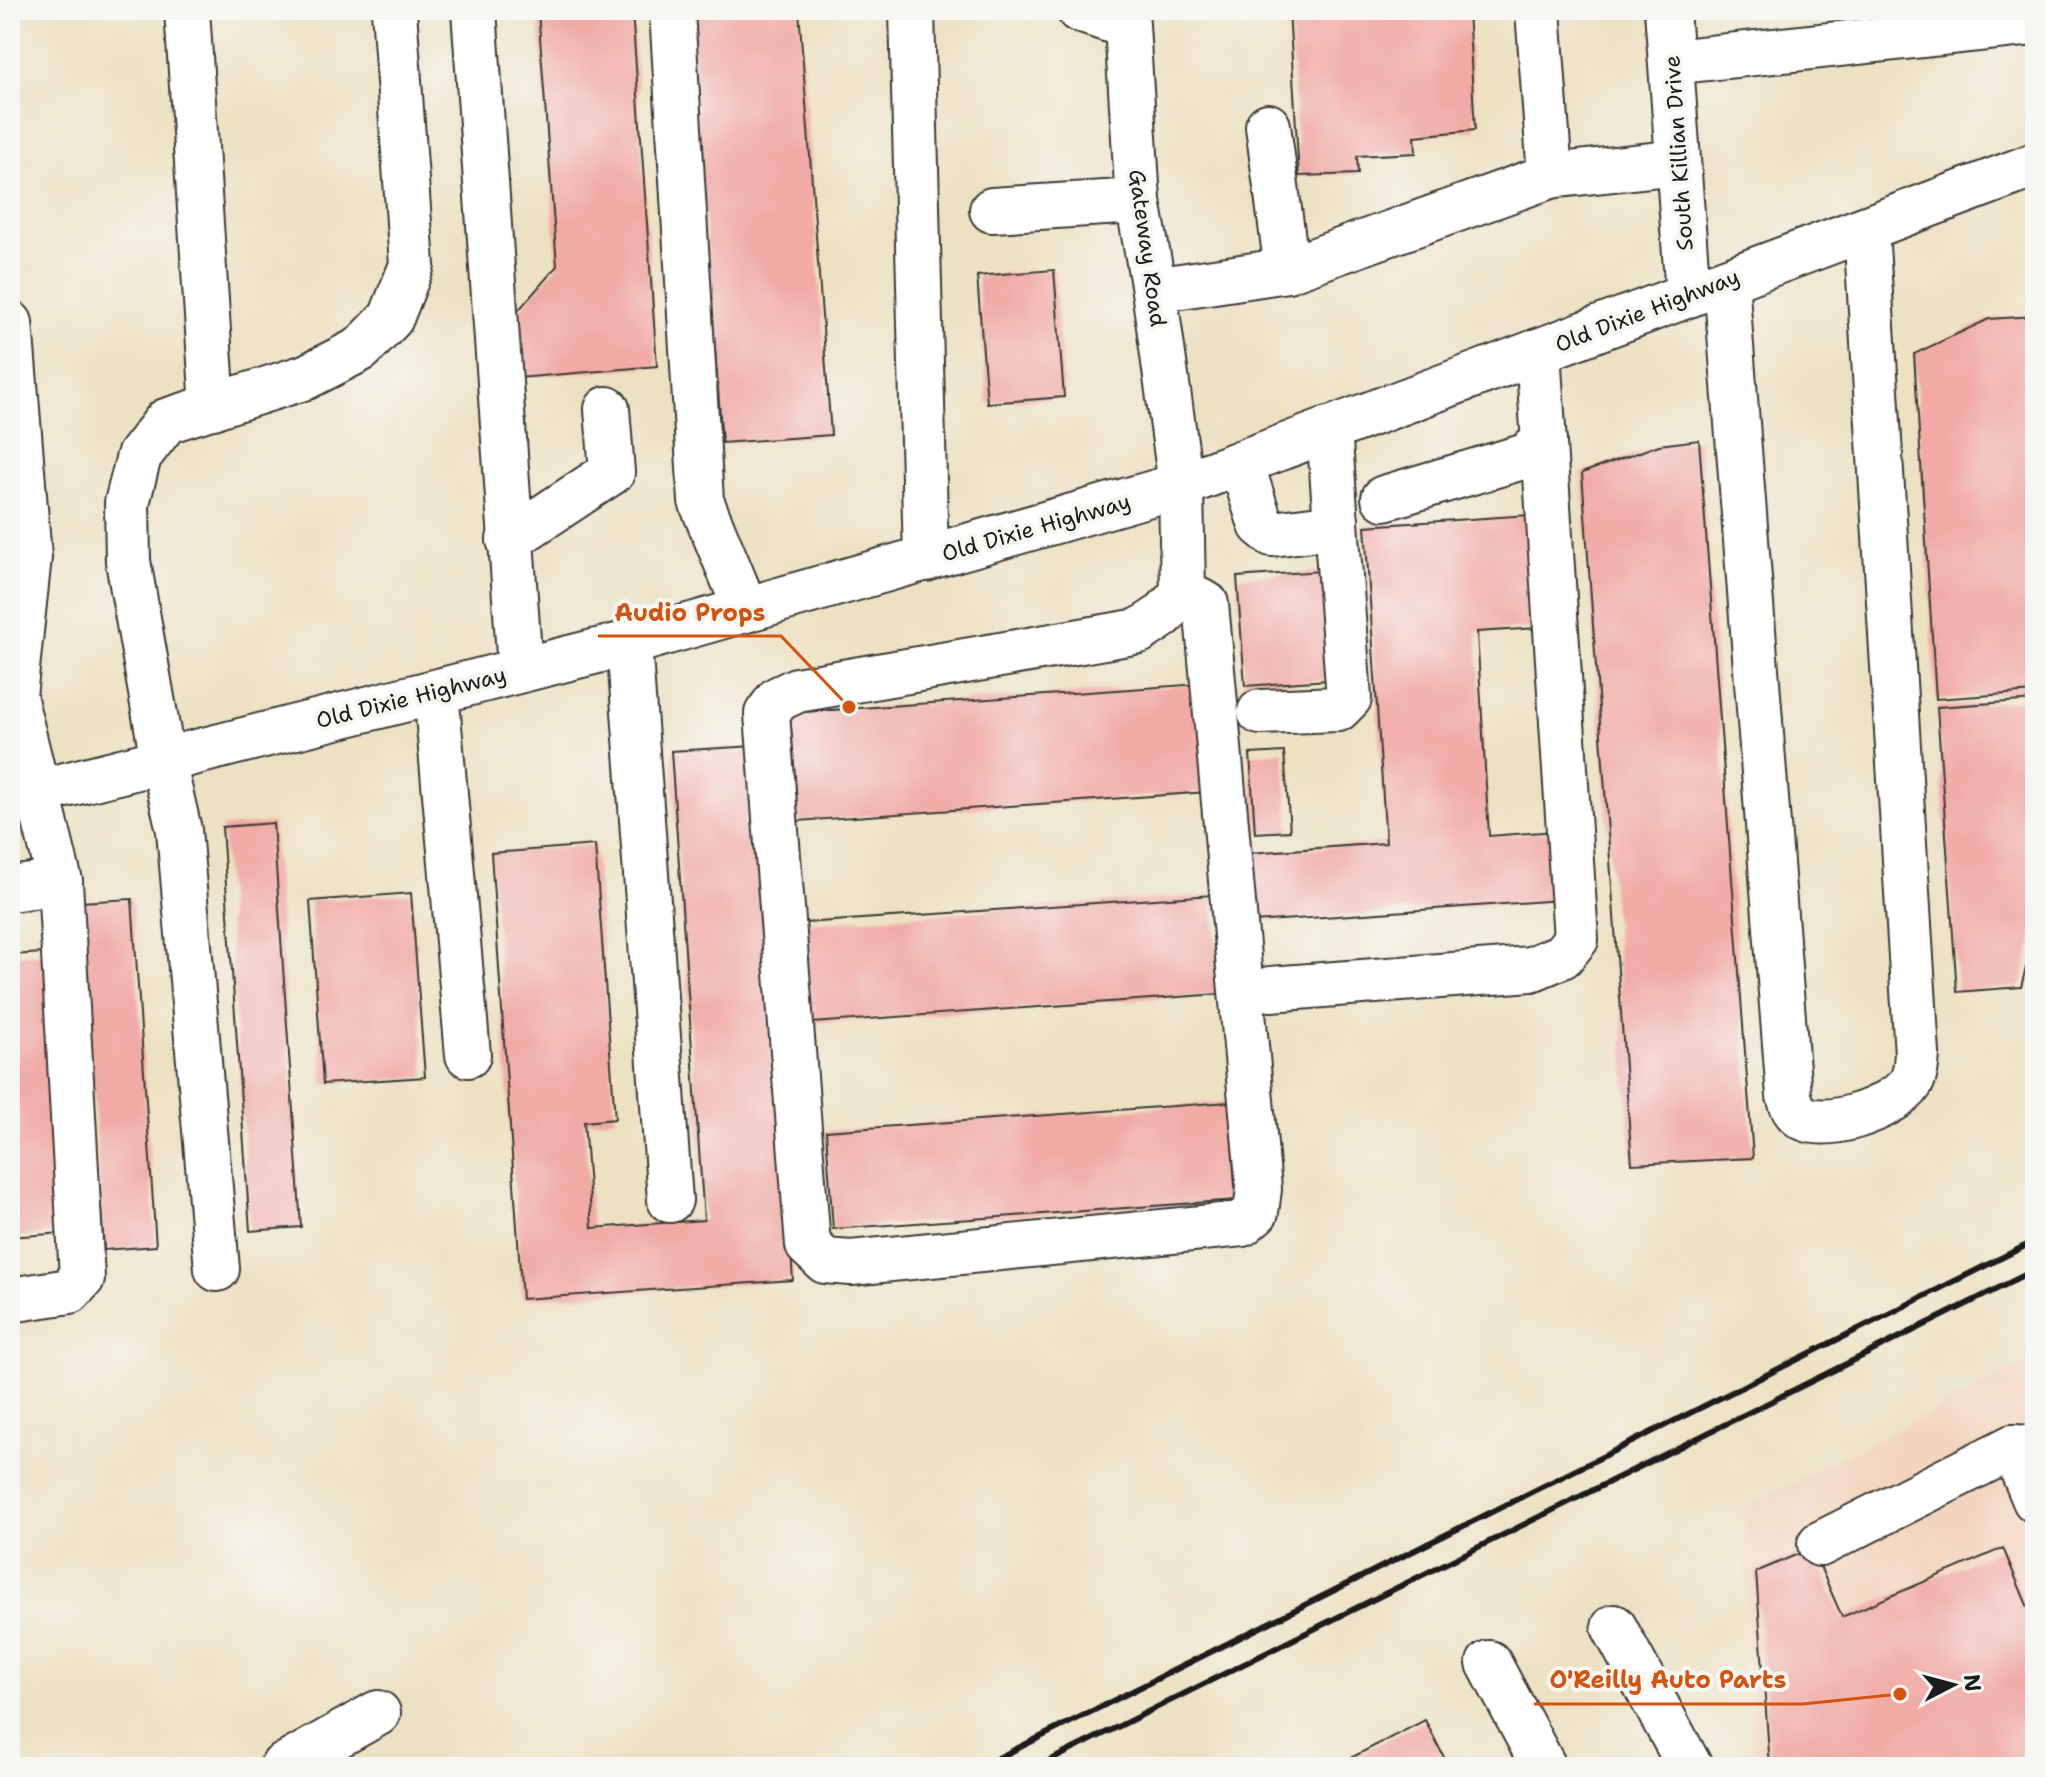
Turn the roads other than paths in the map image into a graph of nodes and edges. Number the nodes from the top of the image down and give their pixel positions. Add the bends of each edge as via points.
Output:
1 (187, 10) edge
2 (394, 10) edge
3 (474, 10) edge
4 (672, 10) edge
5 (912, 10) edge
6 (1079, 10) edge
7 (1538, 10) edge
8 (1667, 10) edge
9 (1126, 18) edge
10 (2035, 23) edge
11 (1671, 62) junction
12 (1268, 126) dead end
13 (1678, 162) junction
14 (2035, 165) edge
15 (1550, 176) junction
16 (1138, 201) junction
17 (992, 210) dead end
18 (1866, 229) junction
19 (1287, 270) junction
20 (1707, 288) junction
21 (1154, 290) junction
22 (10, 323) edge
23 (1538, 351) junction
24 (213, 407) junction
25 (607, 409) dead end
26 (1329, 429) junction
27 (1544, 442) junction
28 (1241, 463) junction
29 (1181, 485) junction
30 (1384, 498) dead end
31 (1336, 521) junction
32 (509, 540) junction
33 (926, 559) junction
34 (1183, 593) junction
35 (746, 610) junction
36 (629, 643) junction
37 (520, 669) junction
38 (436, 692) junction
39 (12, 697) edge
40 (1260, 712) dead end
41 (163, 761) junction
42 (23, 796) edge
43 (60, 882) junction
44 (10, 889) edge
45 (1271, 989) dead end
46 (468, 1055) dead end
47 (670, 1200) dead end
48 (217, 1269) dead end
49 (10, 1300) edge
50 (2024, 1448) edge
51 (2035, 1500) edge
52 (1820, 1544) dead end
53 (1614, 1627) dead end
54 (1489, 1663) dead end
55 (378, 1713) dead end
56 (282, 1767) edge
57 (1544, 1767) edge
58 (1690, 1767) edge

1 - 24 street
2 - 24 street via 412,265 391,318 361,349 306,377
3 - 32 street
4 - 35 street via 701,501
5 - 33 street
6 - 9 street
7 - 15 street
8 - 11 street, South Killian Drive
9 - 16 street, Gateway Road
10 - 11 street
11 - 13 street, South Killian Drive
12 - 19 street
13 - 15 street
13 - 20 street, South Killian Drive
14 - 18 street, Old Dixie Highway
15 - 19 street
16 - 17 street
16 - 21 street, Gateway Road
18 - 20 street, Old Dixie Highway
18 - 20 street, South Killian Drive via 1917,1054 1916,1071 1904,1091 1882,1107 1850,1119 1806,1119 1795,1111 1789,1096
19 - 21 street
20 - 23 street, Old Dixie Highway
21 - 29 street, Gateway Road
22 - 39 street via 29,557
23 - 26 street, Old Dixie Highway
23 - 27 street
24 - 41 street via 166,421 139,456 127,503 128,561
25 - 32 street via 612,472
26 - 28 street, Old Dixie Highway
26 - 31 street
27 - 30 street via 1526,456
27 - 45 street via 1576,939 1562,956 1531,969
28 - 29 street, Old Dixie Highway
28 - 31 street via 1261,525 1272,534 1328,527
29 - 33 street, Old Dixie Highway
29 - 34 street, Gateway Road
31 - 40 street via 1349,698 1338,709
32 - 37 street
33 - 35 street, Old Dixie Highway
34 - 34 street via 1206,604 1259,1189 1256,1212 1242,1224 851,1263 825,1261 808,1245 767,714 778,699 797,690 1139,631
35 - 36 street, Old Dixie Highway
36 - 37 street, Old Dixie Highway
36 - 47 street
37 - 38 street, Old Dixie Highway
38 - 41 street, Old Dixie Highway
38 - 46 street
39 - 42 street
41 - 42 street, Old Dixie Highway
41 - 48 street via 179,830
42 - 43 street
43 - 44 street
43 - 49 street via 82,1278 70,1291
50 - 51 street
50 - 52 street
53 - 58 street
54 - 57 street
55 - 56 street

